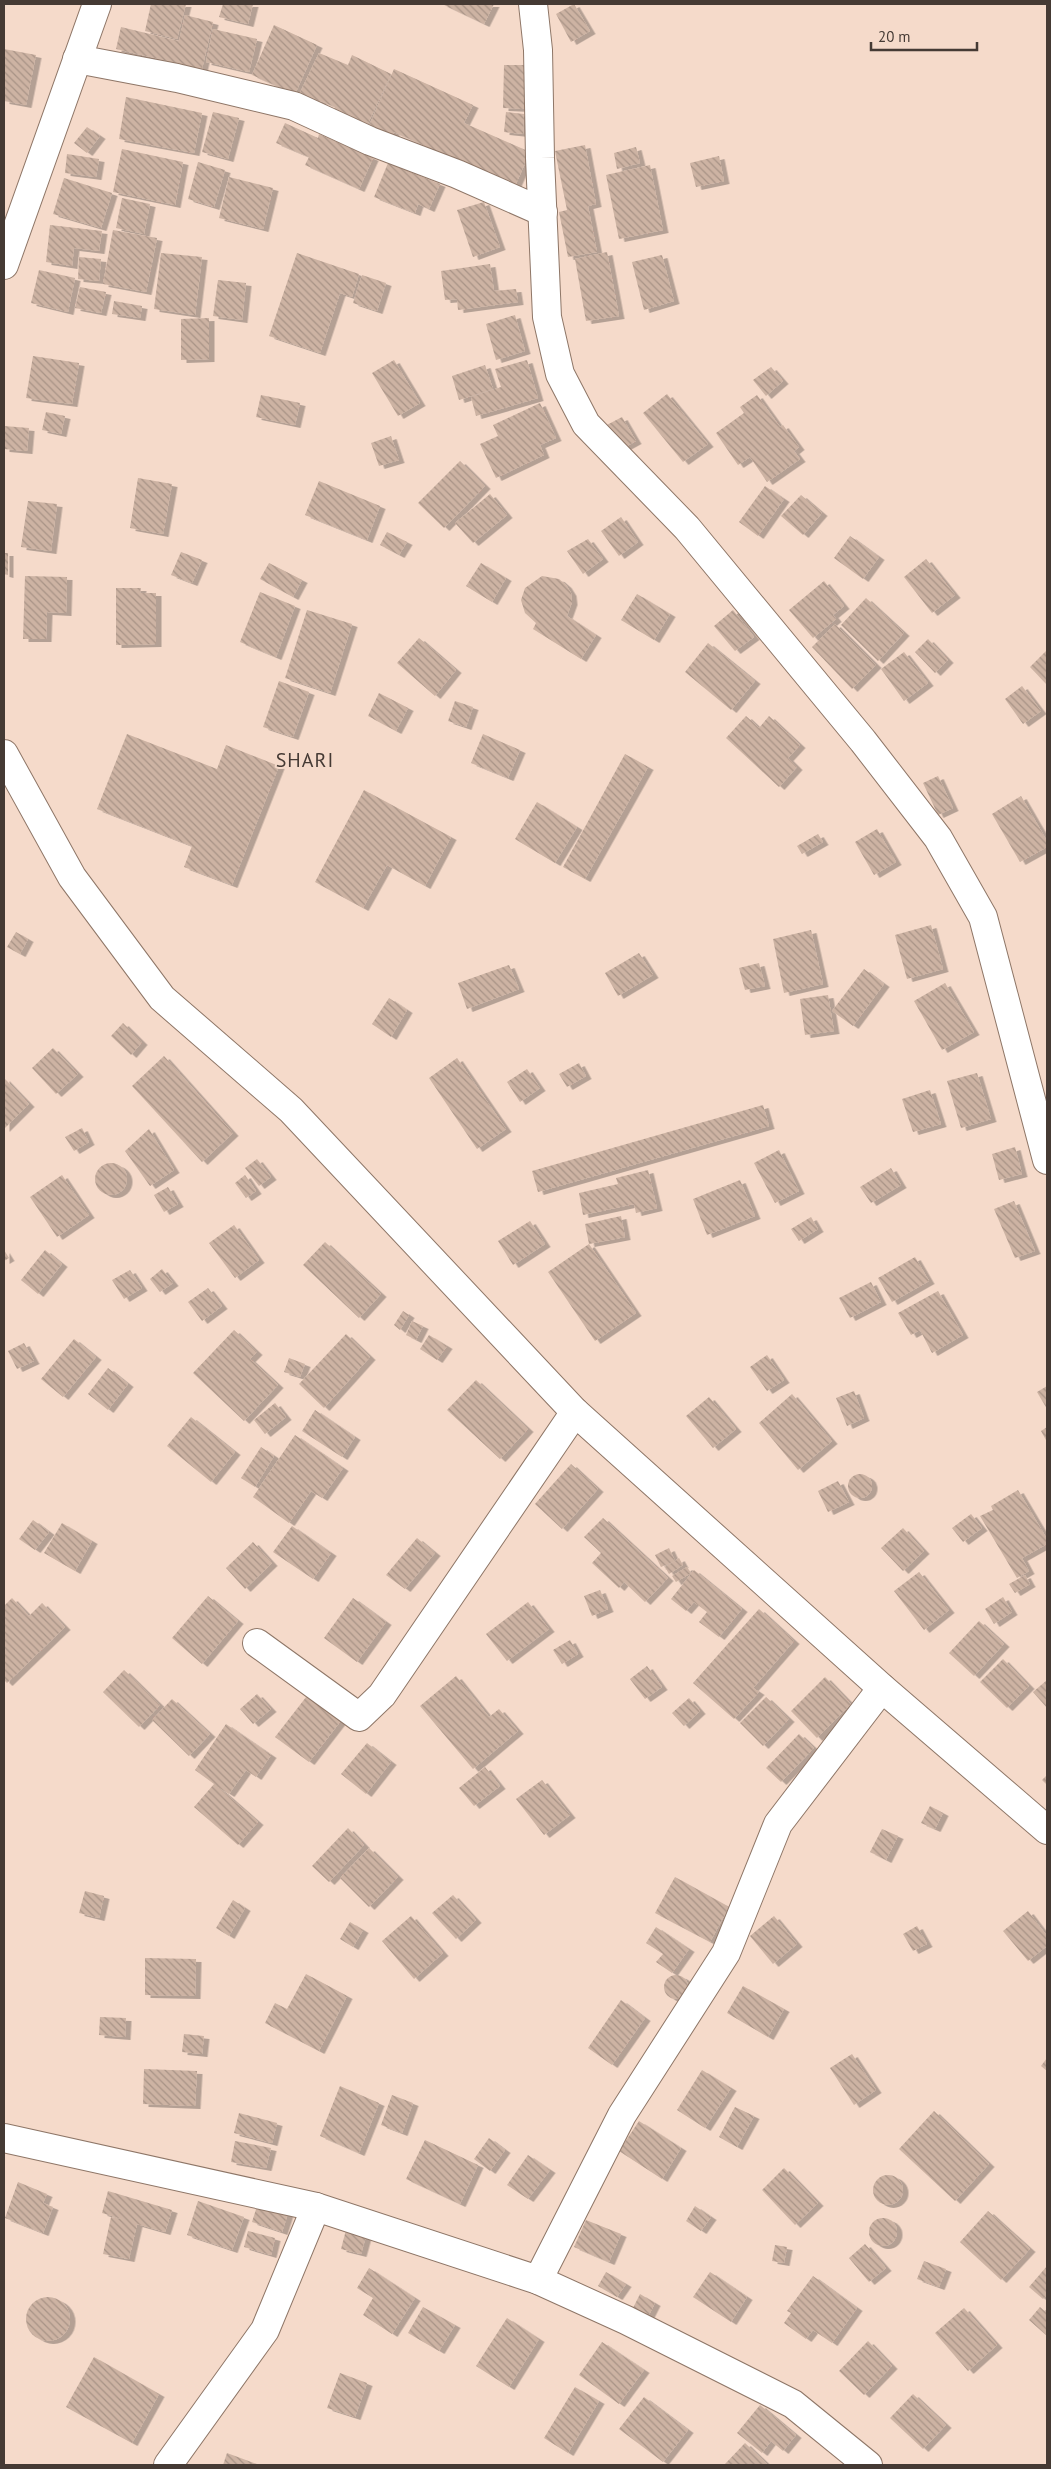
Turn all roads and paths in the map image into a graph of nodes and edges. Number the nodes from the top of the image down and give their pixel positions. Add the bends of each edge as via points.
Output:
1 (97, 4) edge
2 (533, 4) edge
3 (77, 59) junction
4 (542, 212) junction
5 (4, 265) edge
6 (4, 754) edge
7 (1047, 1160) edge
8 (575, 1412) junction
9 (258, 1642) dead end
10 (882, 1688) junction
11 (1047, 1830) edge
12 (4, 2138) edge
13 (316, 2207) junction
14 (538, 2280) junction
15 (168, 2465) edge
16 (868, 2465) edge

1 - 3 street
2 - 4 street via 538,50
3 - 4 street via 177,78 294,106
3 - 5 street
4 - 7 street via 547,316 560,374 586,424 687,528 938,838 983,917
6 - 8 street via 72,877 162,998 291,1110
8 - 9 street via 382,1695 359,1717
8 - 10 street
10 - 11 street
10 - 14 street via 778,1824 726,1953 622,2115
12 - 13 street
13 - 14 street
13 - 15 street via 265,2330
14 - 16 street via 626,2320 793,2404

